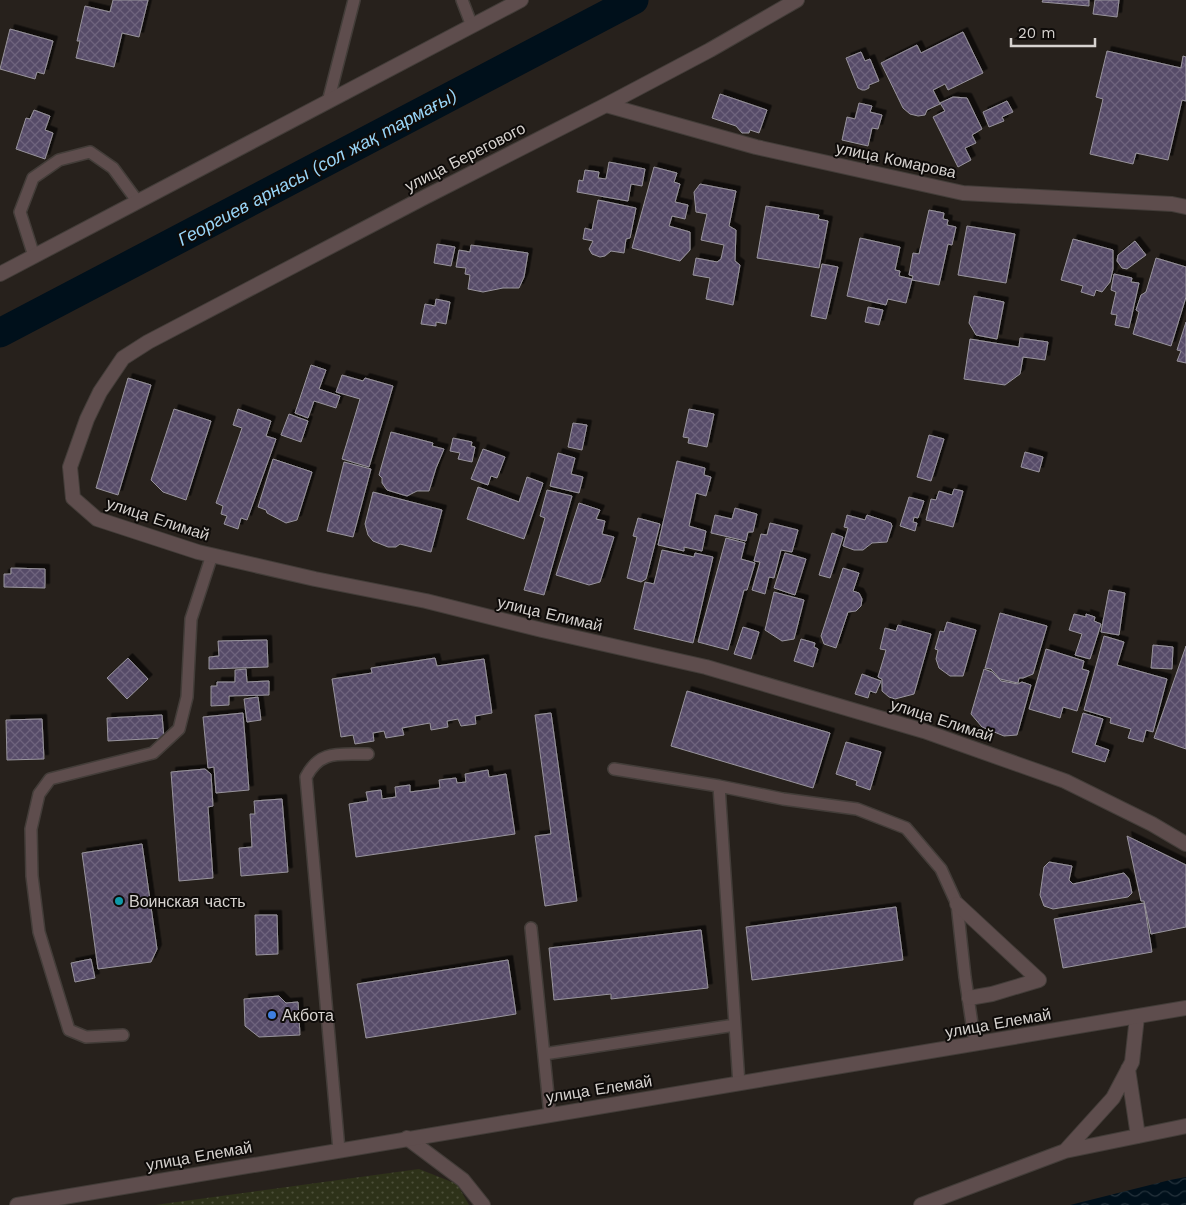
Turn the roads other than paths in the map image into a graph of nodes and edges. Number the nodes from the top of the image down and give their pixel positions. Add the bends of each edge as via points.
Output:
1 (354, 0) edge
2 (462, 0) edge
3 (500, 0) edge
4 (521, 0) edge
5 (797, 0) edge
6 (494, 15) junction
7 (472, 26) junction
8 (328, 102) junction
9 (606, 105) junction
10 (138, 202) junction
11 (1186, 207) edge
12 (34, 256) junction
13 (0, 274) edge
14 (148, 342) joint
15 (212, 555) junction
16 (368, 754) dead end
17 (614, 770) dead end
18 (719, 786) junction
19 (1186, 844) edge
20 (957, 904) junction
21 (531, 928) dead end
22 (969, 998) junction
23 (1186, 1008) edge
24 (1137, 1017) junction
25 (735, 1025) junction
26 (123, 1035) dead end
27 (975, 1044) junction
28 (544, 1054) junction
29 (1128, 1069) junction
30 (739, 1084) junction
31 (550, 1115) junction
32 (1186, 1126) edge
33 (1138, 1136) junction
34 (407, 1138) junction
35 (339, 1150) junction
36 (1065, 1152) junction
37 (17, 1205) edge
38 (484, 1205) edge
39 (921, 1205) edge

1 - 8 lane
2 - 7 lane
3 - 6 street
4 - 6 street
5 - 9 street, улица Берегового
6 - 7 street
7 - 8 street
8 - 10 street
9 - 11 street, улица Комарова via 756,147 963,193
9 - 14 street, улица Берегового
10 - 12 street
10 - 12 lane via 113,168 90,152 59,160 34,178 20,212
12 - 13 street
14 - 15 street, улица Елимай via 123,358 100,392 87,419 70,467 73,498 97,519
15 - 19 street, улица Елимай via 426,601 706,668 924,731 1065,781
15 - 26 lane via 192,619 187,697 179,729 153,753 50,779 38,794 31,829 32,876 39,932 70,1030 86,1037
16 - 35 lane via 326,756 312,765 306,777
17 - 18 lane
18 - 20 lane via 857,809 906,828 941,870
18 - 25 lane
20 - 22 lane
20 - 22 street via 1039,980
21 - 28 lane
22 - 27 lane
23 - 24 street, улица Елемай
24 - 27 street, улица Елемай
24 - 29 street via 1132,1062
25 - 28 lane
25 - 30 lane
27 - 30 street, улица Елемай
28 - 31 lane
29 - 33 street
29 - 36 street via 1113,1098
30 - 31 street, улица Елемай
31 - 34 street, улица Елемай
32 - 33 street
33 - 36 street
34 - 35 street, улица Елемай
34 - 38 street via 463,1180
35 - 37 street, улица Елемай
36 - 39 street

